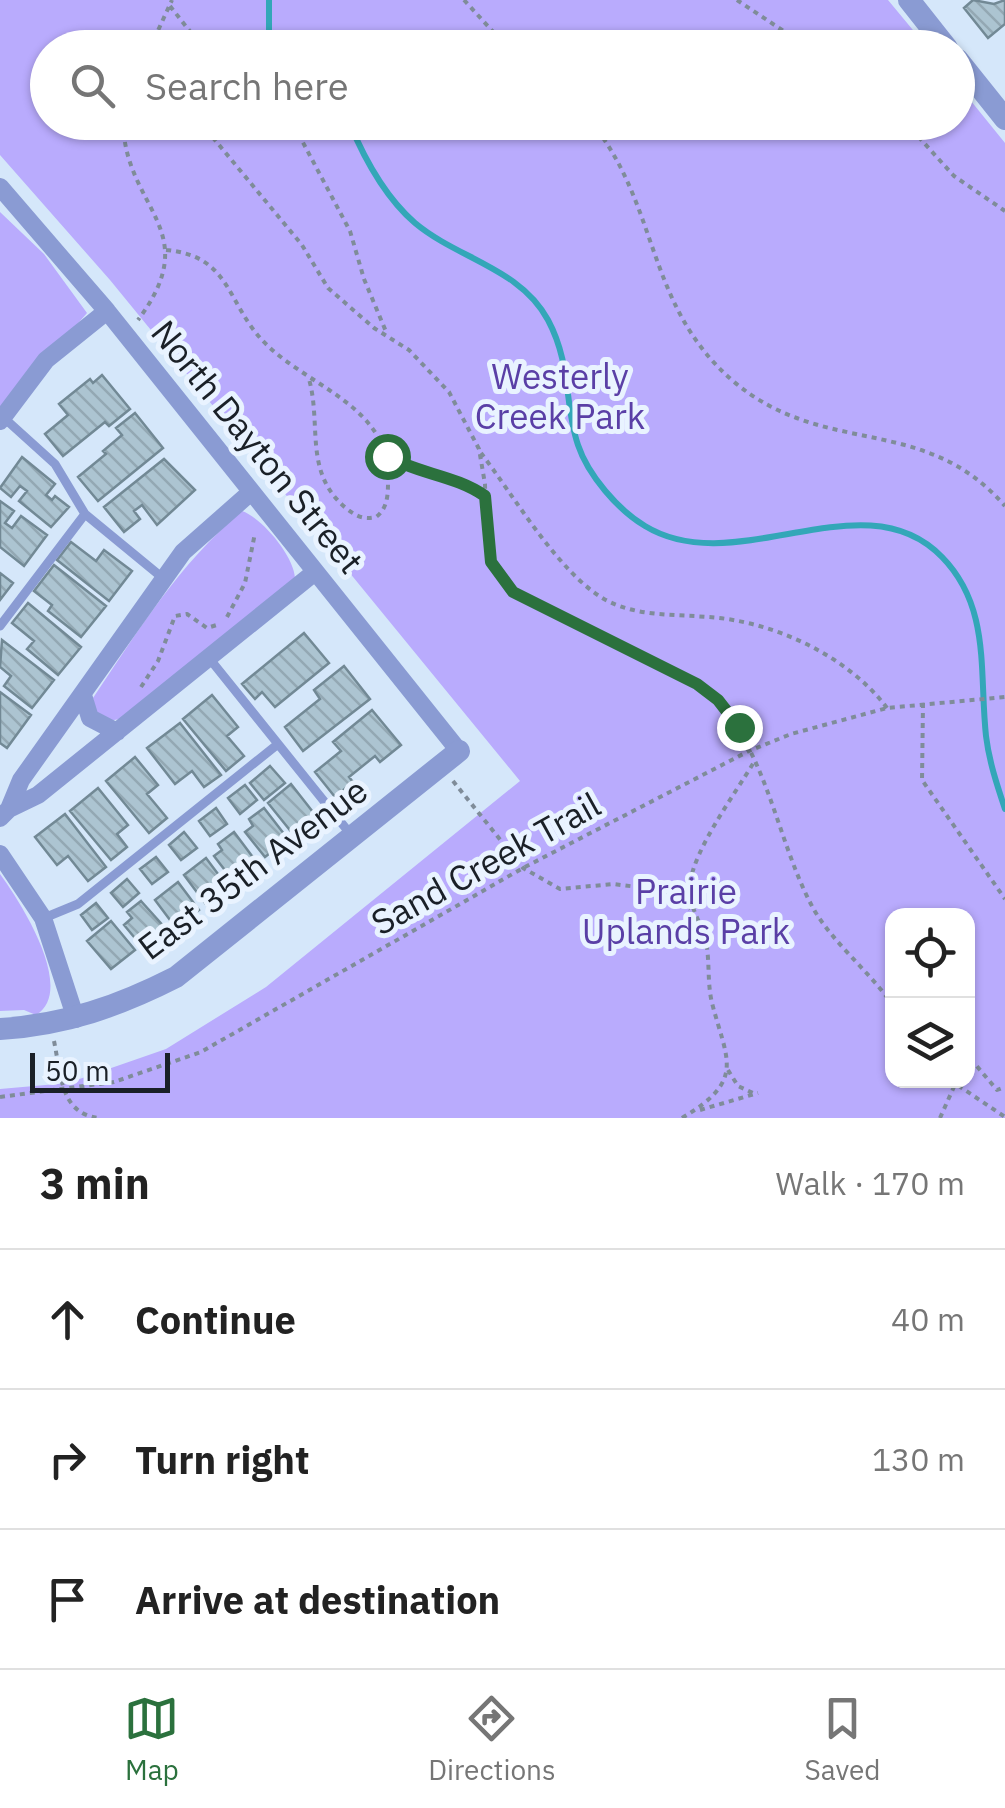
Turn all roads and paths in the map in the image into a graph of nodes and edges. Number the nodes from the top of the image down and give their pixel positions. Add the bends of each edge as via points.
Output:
1 (464, 0) edge
2 (737, 0) edge
3 (909, 0) edge
4 (171, 3) edge
5 (159, 30) edge
6 (190, 30) edge
7 (492, 30) edge
8 (783, 30) edge
9 (933, 30) edge
10 (975, 81) edge
11 (1005, 119) edge
12 (126, 140) edge
13 (215, 140) edge
14 (303, 140) edge
15 (602, 140) edge
16 (921, 140) edge
17 (1, 189) edge
18 (1005, 211) edge
19 (166, 250) junction
20 (107, 311) junction
21 (124, 333) junction
22 (389, 338) junction
23 (309, 379) junction
24 (1, 419) edge
25 (478, 449) junction
26 (387, 456) junction
27 (252, 492) junction
28 (485, 496) junction
29 (1005, 506) edge
30 (85, 514) junction
31 (256, 533) dead end
32 (315, 572) junction
33 (164, 579) junction
34 (0, 626) edge
35 (208, 658) junction
36 (135, 694) dead end
37 (82, 695) junction
38 (1005, 698) edge
39 (923, 703) junction
40 (887, 708) junction
41 (117, 732) junction
42 (278, 744) junction
43 (749, 751) junction
44 (458, 752) joint
45 (754, 762) junction
46 (454, 781) dead end
47 (5, 814) edge
48 (354, 838) junction
49 (0, 854) edge
50 (524, 868) junction
51 (1005, 899) edge
52 (691, 910) junction
53 (43, 918) junction
54 (887, 998) edge
55 (76, 1019) junction
56 (0, 1029) edge
57 (54, 1041) dead end
58 (975, 1064) edge
59 (728, 1070) junction
60 (1005, 1086) edge
61 (952, 1088) edge
62 (963, 1088) edge
63 (65, 1092) junction
64 (0, 1098) edge
65 (694, 1111) junction
66 (1005, 1117) edge
67 (99, 1118) edge
68 (682, 1118) edge
69 (940, 1118) edge

1 - 7 path
2 - 8 path
3 - 9 street
4 - 5 path
4 - 6 path
10 - 11 street
12 - 19 path via 131,172 164,230
13 - 22 path via 302,245 328,288
14 - 22 path via 350,232
15 - 29 path via 631,188 681,322 734,382 817,428 930,450 960,465
16 - 18 path via 954,176
17 - 20 street, North Dayton Street
19 - 21 path via 159,290
19 - 23 path via 199,256 214,267 258,336
20 - 21 street, North Dayton Street
20 - 24 street via 46,360
21 - 27 street, North Dayton Street
22 - 25 path via 449,392
23 - 26 path via 366,417
23 - 26 path via 318,470 356,516 383,512
24 - 30 lane via 54,464
25 - 28 path
25 - 40 path via 565,563 604,599 648,614 748,622 788,635 868,684
26 - 28 path
27 - 32 street, North Dayton Street
27 - 33 street via 207,528
28 - 43 path via 491,562 513,592 697,684 729,714
30 - 33 lane
30 - 34 lane
31 - 36 path via 245,583 226,619 208,628 187,614 175,616 158,662
32 - 35 street
32 - 44 street, North Dayton Street
33 - 37 street
35 - 41 street
35 - 42 lane
37 - 41 street via 90,718
37 - 47 street
38 - 39 path, Sand Creek Trail
39 - 40 path, Sand Creek Trail
39 - 51 path via 922,780
40 - 43 path, Sand Creek Trail
41 - 47 street
42 - 48 lane
42 - 53 lane via 78,904
43 - 45 path
43 - 50 path, Sand Creek Trail
44 - 48 street, East 35th Avenue
45 - 52 path via 695,866
45 - 54 path via 814,910
46 - 50 path
48 - 55 street, East 35th Avenue via 176,977
49 - 53 street
50 - 52 path via 560,889 613,884 662,890
50 - 63 path, Sand Creek Trail via 201,1052
52 - 59 path via 706,941 707,978 729,1048
53 - 55 street
55 - 56 street, East 35th Avenue
57 - 63 path
58 - 60 path via 997,1090
59 - 65 path
59 - 65 path via 738,1086 758,1093
61 - 69 path
62 - 66 path
63 - 64 path, Sand Creek Trail
63 - 67 path via 74,1110
65 - 68 path

